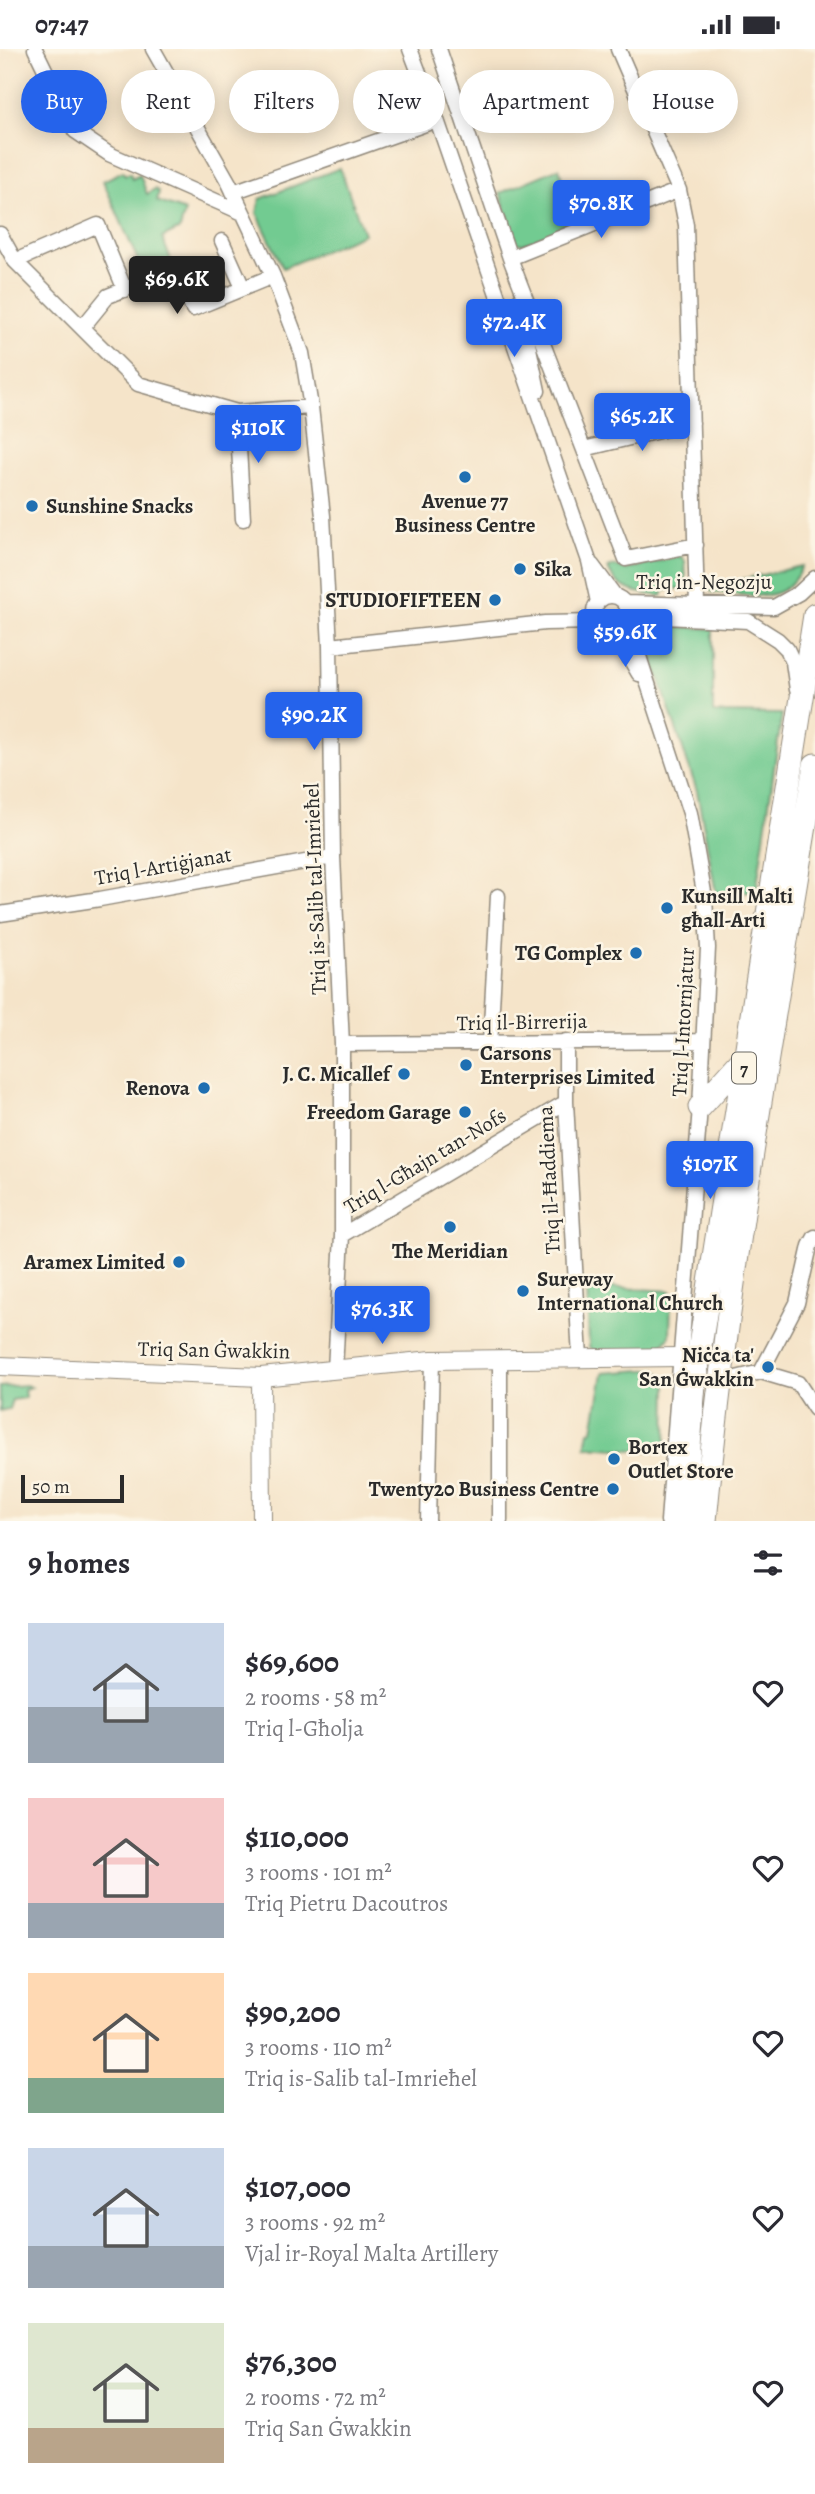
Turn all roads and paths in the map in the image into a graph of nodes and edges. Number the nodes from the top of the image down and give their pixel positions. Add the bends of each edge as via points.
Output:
1 (35, 49) edge
2 (153, 49) edge
3 (411, 49) edge
4 (439, 49) edge
5 (618, 49) edge
6 (419, 70) edge
7 (400, 133) edge
8 (441, 133) edge
9 (679, 190) junction
10 (233, 192) junction
11 (243, 213) junction
12 (0, 234) edge
13 (222, 241) dead end
14 (510, 258) junction
15 (15, 261) junction
16 (273, 276) junction
17 (243, 288) junction
18 (125, 290) junction
19 (82, 328) junction
20 (311, 407) junction
21 (237, 412) junction
22 (692, 423) junction
23 (584, 449) junction
24 (551, 453) junction
25 (243, 519) dead end
26 (696, 545) junction
27 (589, 561) junction
28 (815, 578) edge
29 (620, 599) junction
30 (596, 604) junction
31 (698, 604) junction
32 (815, 615) edge
33 (626, 621) junction
34 (545, 623) junction
35 (602, 626) junction
36 (330, 646) junction
37 (653, 699) junction
38 (799, 709) junction
39 (815, 765) edge
40 (333, 857) junction
41 (498, 897) dead end
42 (0, 914) edge
43 (566, 1041) junction
44 (702, 1041) junction
45 (342, 1044) junction
46 (490, 1044) junction
47 (745, 1057) junction
48 (566, 1102) junction
49 (700, 1107) junction
50 (341, 1235) junction
51 (815, 1237) edge
52 (679, 1357) junction
53 (500, 1358) junction
54 (580, 1358) junction
55 (432, 1360) junction
56 (0, 1366) edge
57 (335, 1370) junction
58 (761, 1372) junction
59 (261, 1377) junction
60 (719, 1382) junction
61 (815, 1409) edge
62 (261, 1521) edge
63 (428, 1521) edge
64 (500, 1521) edge
65 (668, 1521) edge
66 (683, 1521) edge
67 (705, 1521) edge

1 - 11 street via 75,131 109,154
2 - 10 street, Triq is-Salib tal-Imrieħel
3 - 6 street
4 - 14 street
5 - 9 street
7 - 10 street
8 - 24 street
9 - 14 street
9 - 22 street via 686,225
10 - 11 street, Triq is-Salib tal-Imrieħel
11 - 16 street, Triq is-Salib tal-Imrieħel
12 - 15 street
13 - 17 street
14 - 23 street
14 - 24 street
15 - 18 street via 98,225
15 - 19 street
16 - 17 street
16 - 20 street, Triq is-Salib tal-Imrieħel via 302,352
17 - 18 street via 193,310 175,269
18 - 19 street via 108,296
19 - 21 street via 138,384
20 - 21 street
20 - 36 street, Triq is-Salib tal-Imrieħel
21 - 25 street
22 - 23 street
22 - 26 street
23 - 26 street via 626,559
24 - 27 street
26 - 31 street
27 - 29 street
27 - 30 street
28 - 31 street, Triq in-Negozju via 774,607
29 - 30 street via 606,596
29 - 31 street, Triq in-Negozju
29 - 33 street
30 - 34 street
30 - 35 street via 594,614
32 - 38 highway, 7
33 - 35 street via 617,629
33 - 37 street, Triq l-Intornjatur
33 - 38 street, Triq in-Negozju via 748,621 787,649
34 - 35 street
34 - 36 street
35 - 37 street, Triq l-Intornjatur via 623,647
36 - 40 street, Triq is-Salib tal-Imrieħel
37 - 44 street, Triq l-Intornjatur via 690,813 705,898 708,948
38 - 47 highway, 7
39 - 60 highway, 7
40 - 42 street, Triq l-Artiġjanat
40 - 45 street, Triq is-Salib tal-Imrieħel
41 - 46 street
43 - 44 street, Triq il-Birrerija
43 - 46 street, Triq il-Birrerija
43 - 48 street, Triq il-Ħaddiema
44 - 49 street, Triq l-Intornjatur
45 - 46 street, Triq il-Birrerija
45 - 50 street, Triq is-Salib tal-Imrieħel
47 - 49 highway
47 - 66 highway, 7 via 694,1384
48 - 50 street, Triq l-Għajn tan-Nofs
48 - 54 street, Triq il-Ħaddiema
49 - 52 street, Triq l-Intornjatur
50 - 57 street, Triq is-Salib tal-Imrieħel
51 - 58 street via 797,1303
52 - 54 street, Triq San Ġwakkin
52 - 65 street, Triq l-Intornjatur
53 - 54 street, Triq San Ġwakkin
53 - 55 street, Triq San Ġwakkin
53 - 64 street
55 - 57 street, Triq San Ġwakkin
55 - 63 street
56 - 59 street, Triq San Ġwakkin
57 - 59 street, Triq San Ġwakkin
58 - 60 street
58 - 61 street via 799,1383
59 - 62 street
60 - 67 highway, 7

